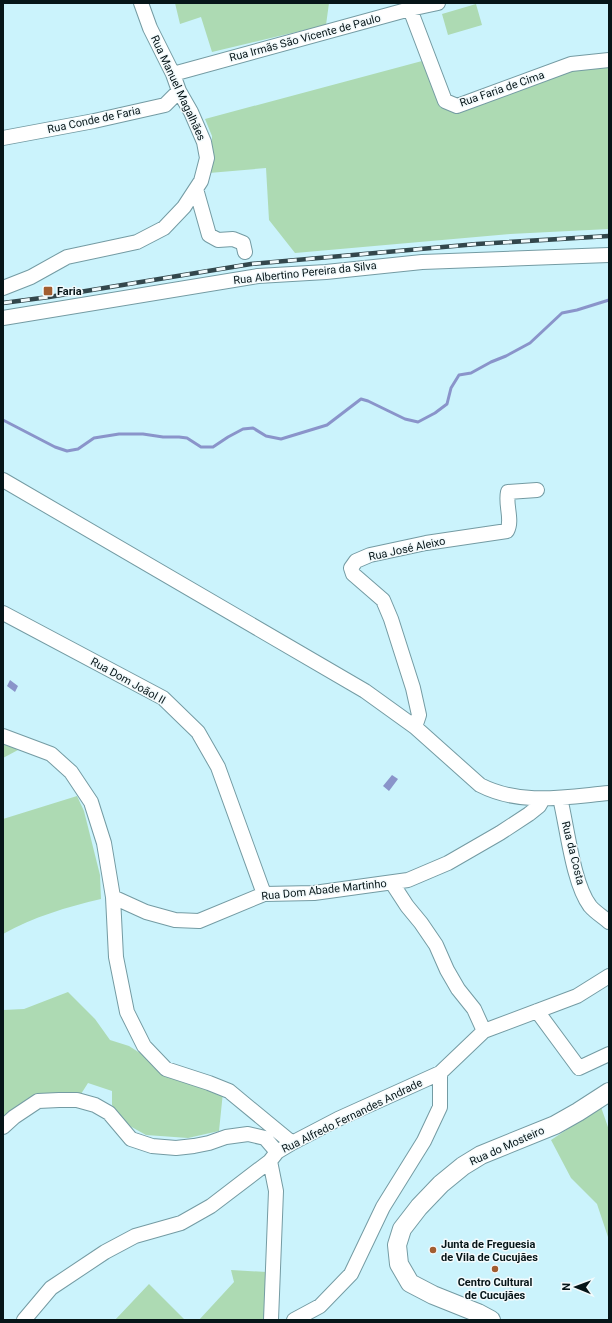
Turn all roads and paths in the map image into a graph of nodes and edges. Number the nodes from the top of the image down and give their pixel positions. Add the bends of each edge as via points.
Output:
1 (141, 3) edge
2 (438, 3) edge
3 (410, 6) edge
4 (609, 60) edge
5 (173, 74) junction
6 (179, 91) junction
7 (3, 138) edge
8 (196, 189) junction
9 (245, 252) dead end
10 (609, 255) edge
11 (3, 288) edge
12 (3, 318) edge
13 (3, 480) edge
14 (537, 490) dead end
15 (3, 613) edge
16 (415, 727) junction
17 (3, 736) edge
18 (609, 793) edge
19 (560, 798) junction
20 (543, 799) junction
21 (392, 883) junction
22 (264, 894) junction
23 (113, 897) junction
24 (609, 922) edge
25 (609, 976) edge
26 (537, 1011) junction
27 (484, 1031) junction
28 (609, 1054) edge
29 (440, 1072) junction
30 (609, 1092) edge
31 (3, 1127) edge
32 (292, 1143) junction
33 (273, 1157) junction
34 (24, 1320) edge
35 (272, 1320) edge
36 (294, 1320) edge
37 (491, 1320) edge

1 - 5 street, Rua Manuel Magalhães via 150,28
2 - 3 street, Rua Irmãs São Vicente de Paulo
3 - 4 street, Rua Faria de Cima via 445,101 457,106 571,64
3 - 5 street, Rua Irmãs São Vicente de Paulo
5 - 6 street, Rua Manuel Magalhães
6 - 7 street, Rua Conde de Faria via 165,105
6 - 8 street, Rua Manuel Magalhães via 204,142 207,158 201,181
8 - 9 street via 209,235 218,240 233,239 243,243
8 - 11 street, Rua Manuel Magalhães via 184,207 164,228 138,242 67,257 31,277
10 - 12 street, Rua Albertino Pereira da Silva via 422,262 258,276
13 - 16 street via 365,691
14 - 16 street, Rua José Aleixo via 508,492 507,531 426,543 370,555 356,561 351,568 353,574 383,600 413,688 419,715
15 - 22 street, Rua Dom Joãol II via 163,698 198,732 218,767
16 - 20 street via 480,785 492,792 515,798
17 - 23 street via 51,754 71,772 91,802 104,843
18 - 19 street
19 - 20 street
19 - 24 street, Rua da Costa via 576,872 584,894 590,906
20 - 21 street, Rua Dom Abade Martinho via 529,814 448,863 408,880
21 - 22 street, Rua Dom Abade Martinho via 314,893
21 - 27 street via 436,945 447,970 474,1009
22 - 23 street, Rua Dom Abade Martinho via 199,921 175,920 146,912
23 - 32 street via 118,971 127,1012 144,1046 166,1069 229,1091
25 - 26 street, Rua Alfredo Fernandes Andrade via 577,996
26 - 27 street, Rua Alfredo Fernandes Andrade
26 - 28 street via 579,1068
27 - 29 street, Rua Alfredo Fernandes Andrade
29 - 32 street, Rua Alfredo Fernandes Andrade
29 - 36 street via 440,1107 424,1141 383,1207 351,1274 320,1306
30 - 37 main road, Rua do Mosteiro via 555,1125 481,1155 463,1166 441,1184 402,1229 397,1245 399,1264 410,1284
31 - 33 street via 38,1101 77,1100 95,1105 109,1113 131,1139 152,1146 194,1146 248,1134 265,1138
32 - 33 street, Rua Alfredo Fernandes Andrade
33 - 34 street, Rua Alfredo Fernandes Andrade via 211,1206 181,1223 135,1236 105,1252 51,1288
33 - 35 street via 276,1191

